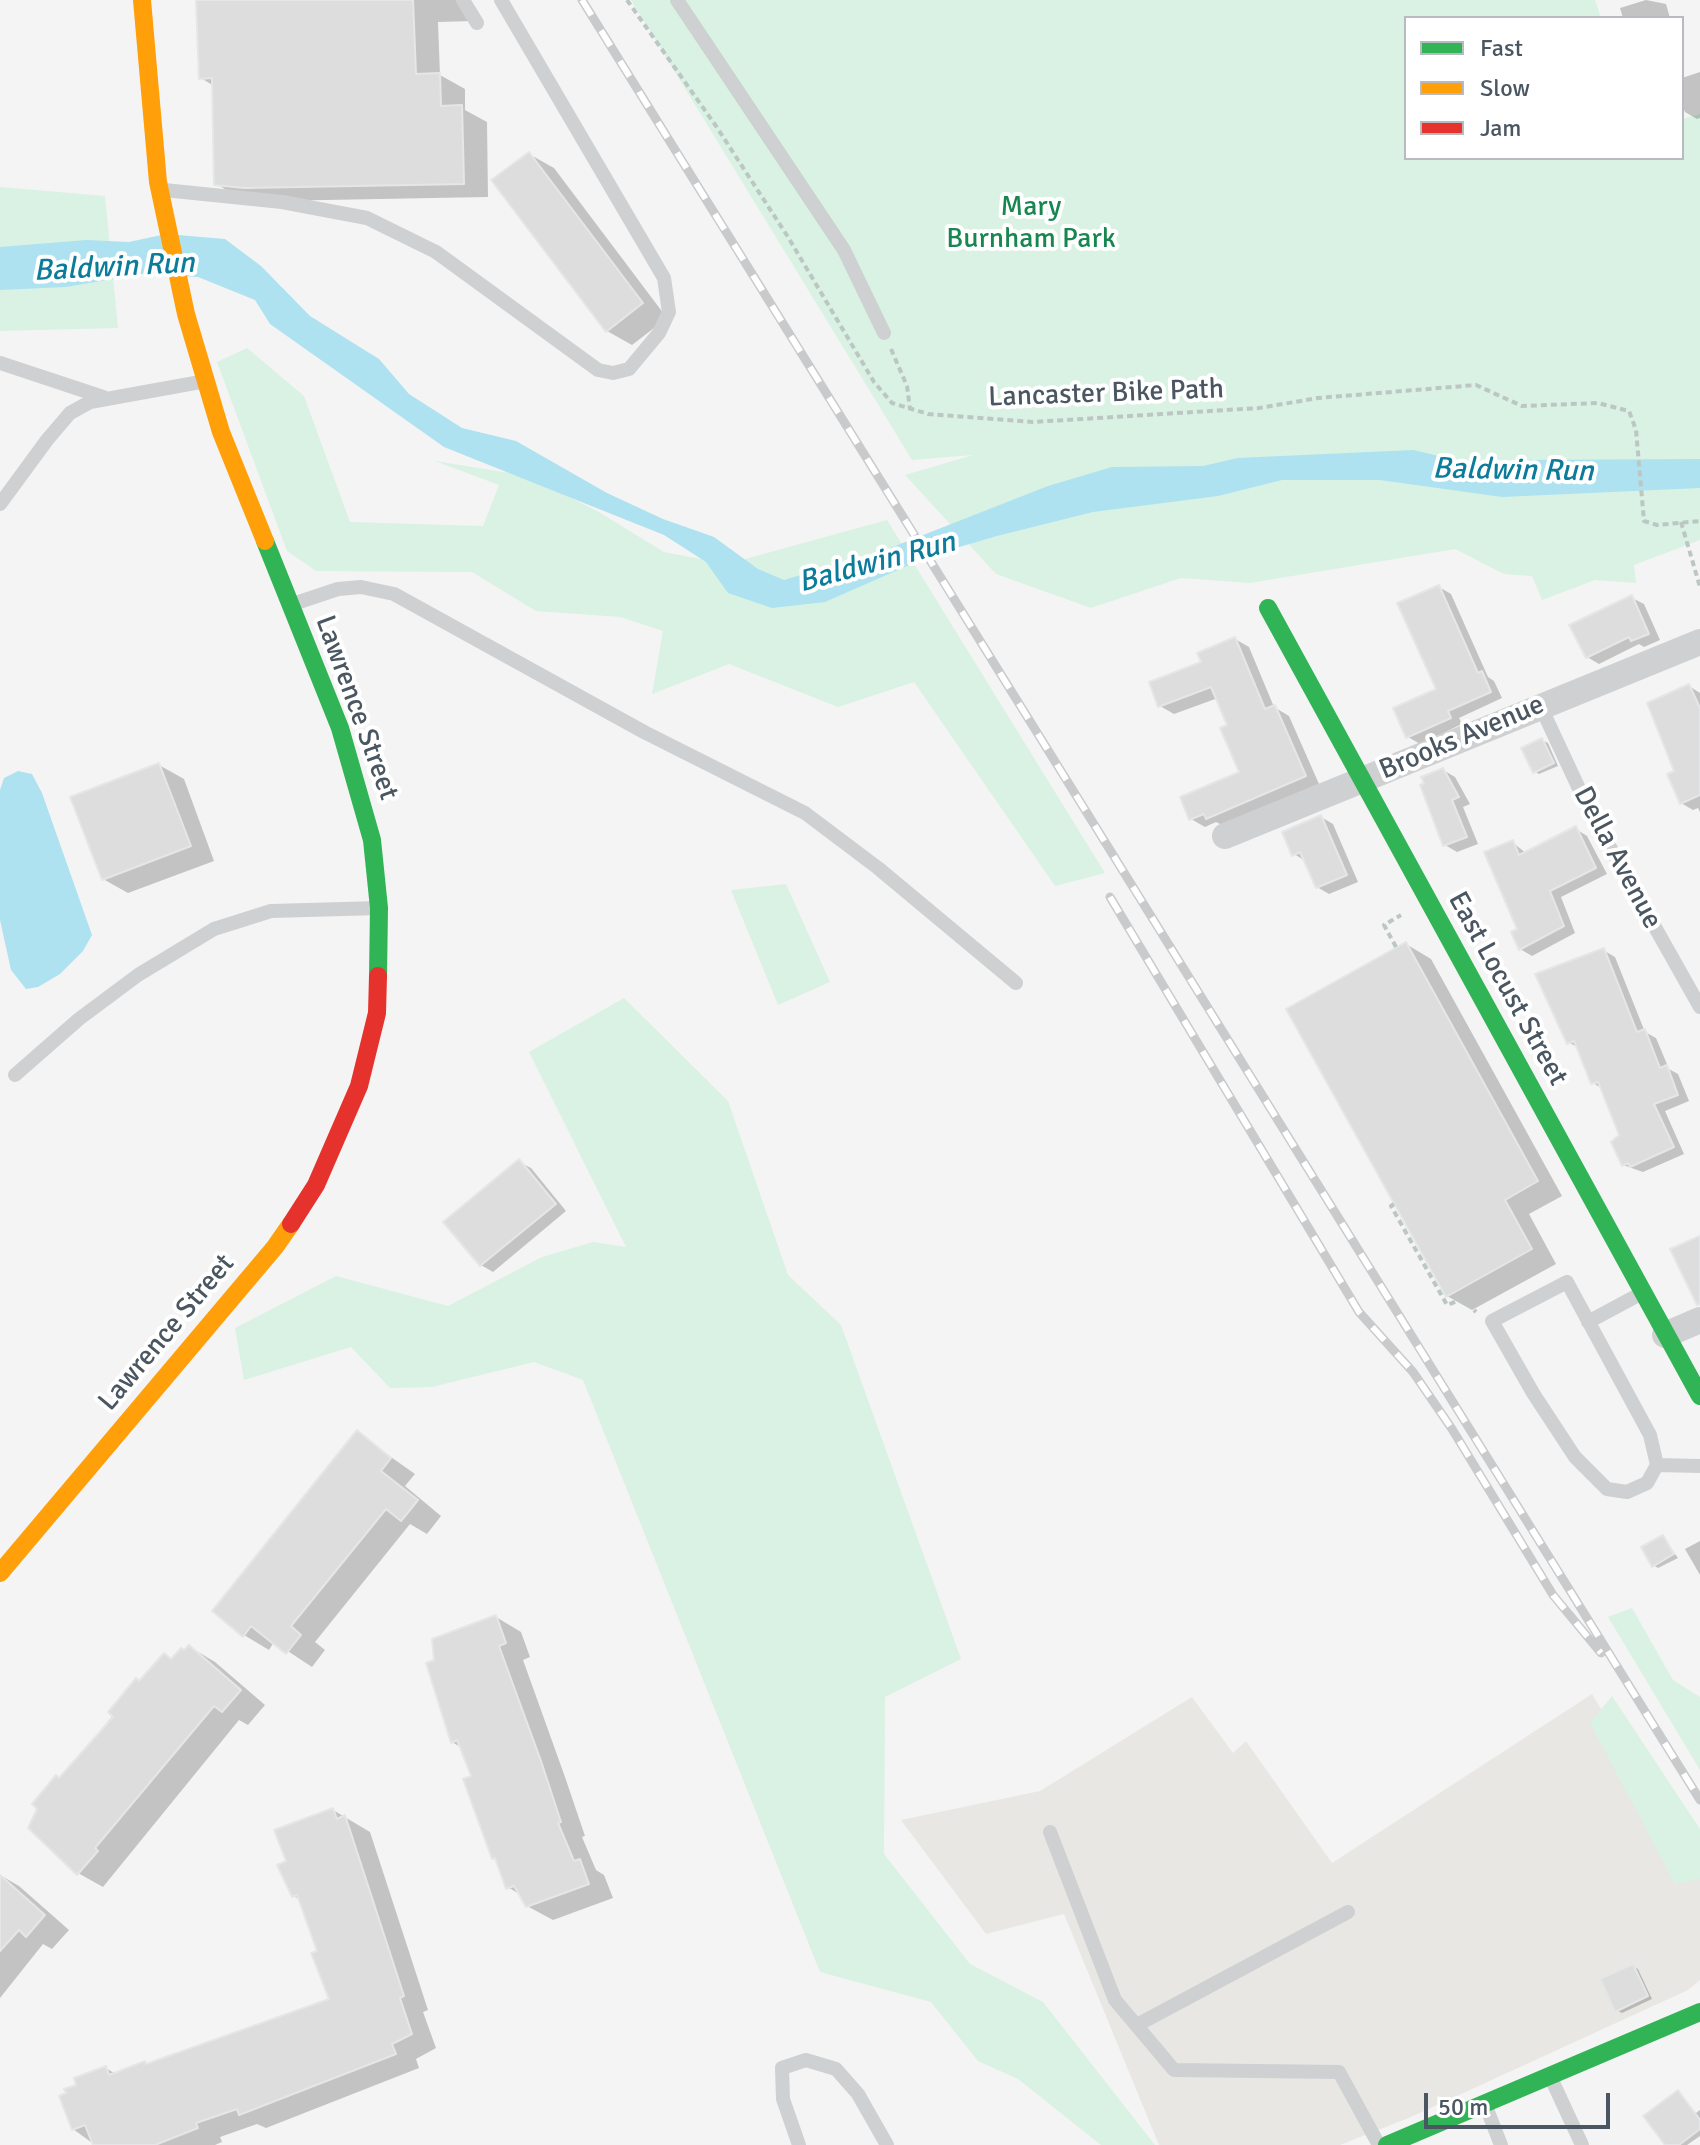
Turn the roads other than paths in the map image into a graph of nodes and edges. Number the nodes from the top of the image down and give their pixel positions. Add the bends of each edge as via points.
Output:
1 (142, 0) edge
2 (463, 0) edge
3 (501, 0) edge
4 (677, 0) edge
5 (477, 23) dead end
6 (159, 189) junction
7 (884, 333) road end
8 (0, 363) edge
9 (206, 381) junction
10 (103, 398) junction
11 (0, 504) edge
12 (289, 605) junction
13 (1268, 608) dead end
14 (1700, 642) edge
15 (1540, 705) junction
16 (1360, 781) junction
17 (1225, 836) dead end
18 (379, 908) junction
19 (1016, 983) dead end
20 (1700, 1007) edge
21 (15, 1075) dead end
22 (1643, 1293) junction
23 (1700, 1320) edge
24 (1588, 1322) junction
25 (1665, 1335) junction
26 (1700, 1396) edge
27 (1657, 1465) junction
28 (1700, 1466) edge
29 (0, 1573) edge
30 (1050, 1832) dead end
31 (1348, 1912) dead end
32 (1700, 2012) edge
33 (1137, 2025) junction
34 (1550, 2076) junction
35 (1484, 2104) junction
36 (799, 2145) edge
37 (887, 2145) edge
38 (1379, 2145) edge
39 (1387, 2145) edge
40 (1501, 2145) edge
41 (1582, 2145) edge

1 - 6 street, Lawrence Street
2 - 5 lane
3 - 6 lane via 664,278 669,312 629,369 598,370 436,252 367,218 282,202
4 - 7 lane via 844,250
6 - 9 street, Lawrence Street
8 - 10 lane
9 - 10 lane
9 - 12 street, Lawrence Street
10 - 11 lane via 70,413
12 - 18 street, Lawrence Street via 361,793
12 - 19 lane via 338,589 361,587 394,594 644,732 805,813
13 - 16 street, East Locust Street
14 - 15 street, Brooks Avenue
15 - 16 street, Brooks Avenue
15 - 20 lane, Della Avenue via 1589,810
16 - 17 street, Brooks Avenue
16 - 22 street, East Locust Street
18 - 21 lane via 271,911 214,929 138,975
18 - 29 street, Lawrence Street via 377,1013 369,1051 316,1185 228,1306
22 - 24 lane
22 - 25 street, East Locust Street
23 - 25 street
24 - 27 lane via 1650,1435
24 - 27 lane via 1567,1282 1492,1321 1575,1457 1607,1489 1627,1492 1647,1483
25 - 26 street, East Locust Street
27 - 28 lane
30 - 33 lane via 1115,2000
31 - 33 lane
32 - 34 street
33 - 38 lane via 1174,2070 1339,2072
34 - 35 street
34 - 41 lane
35 - 39 street
35 - 40 lane
36 - 37 lane via 783,2099 782,2068 806,2060 836,2069 858,2094

